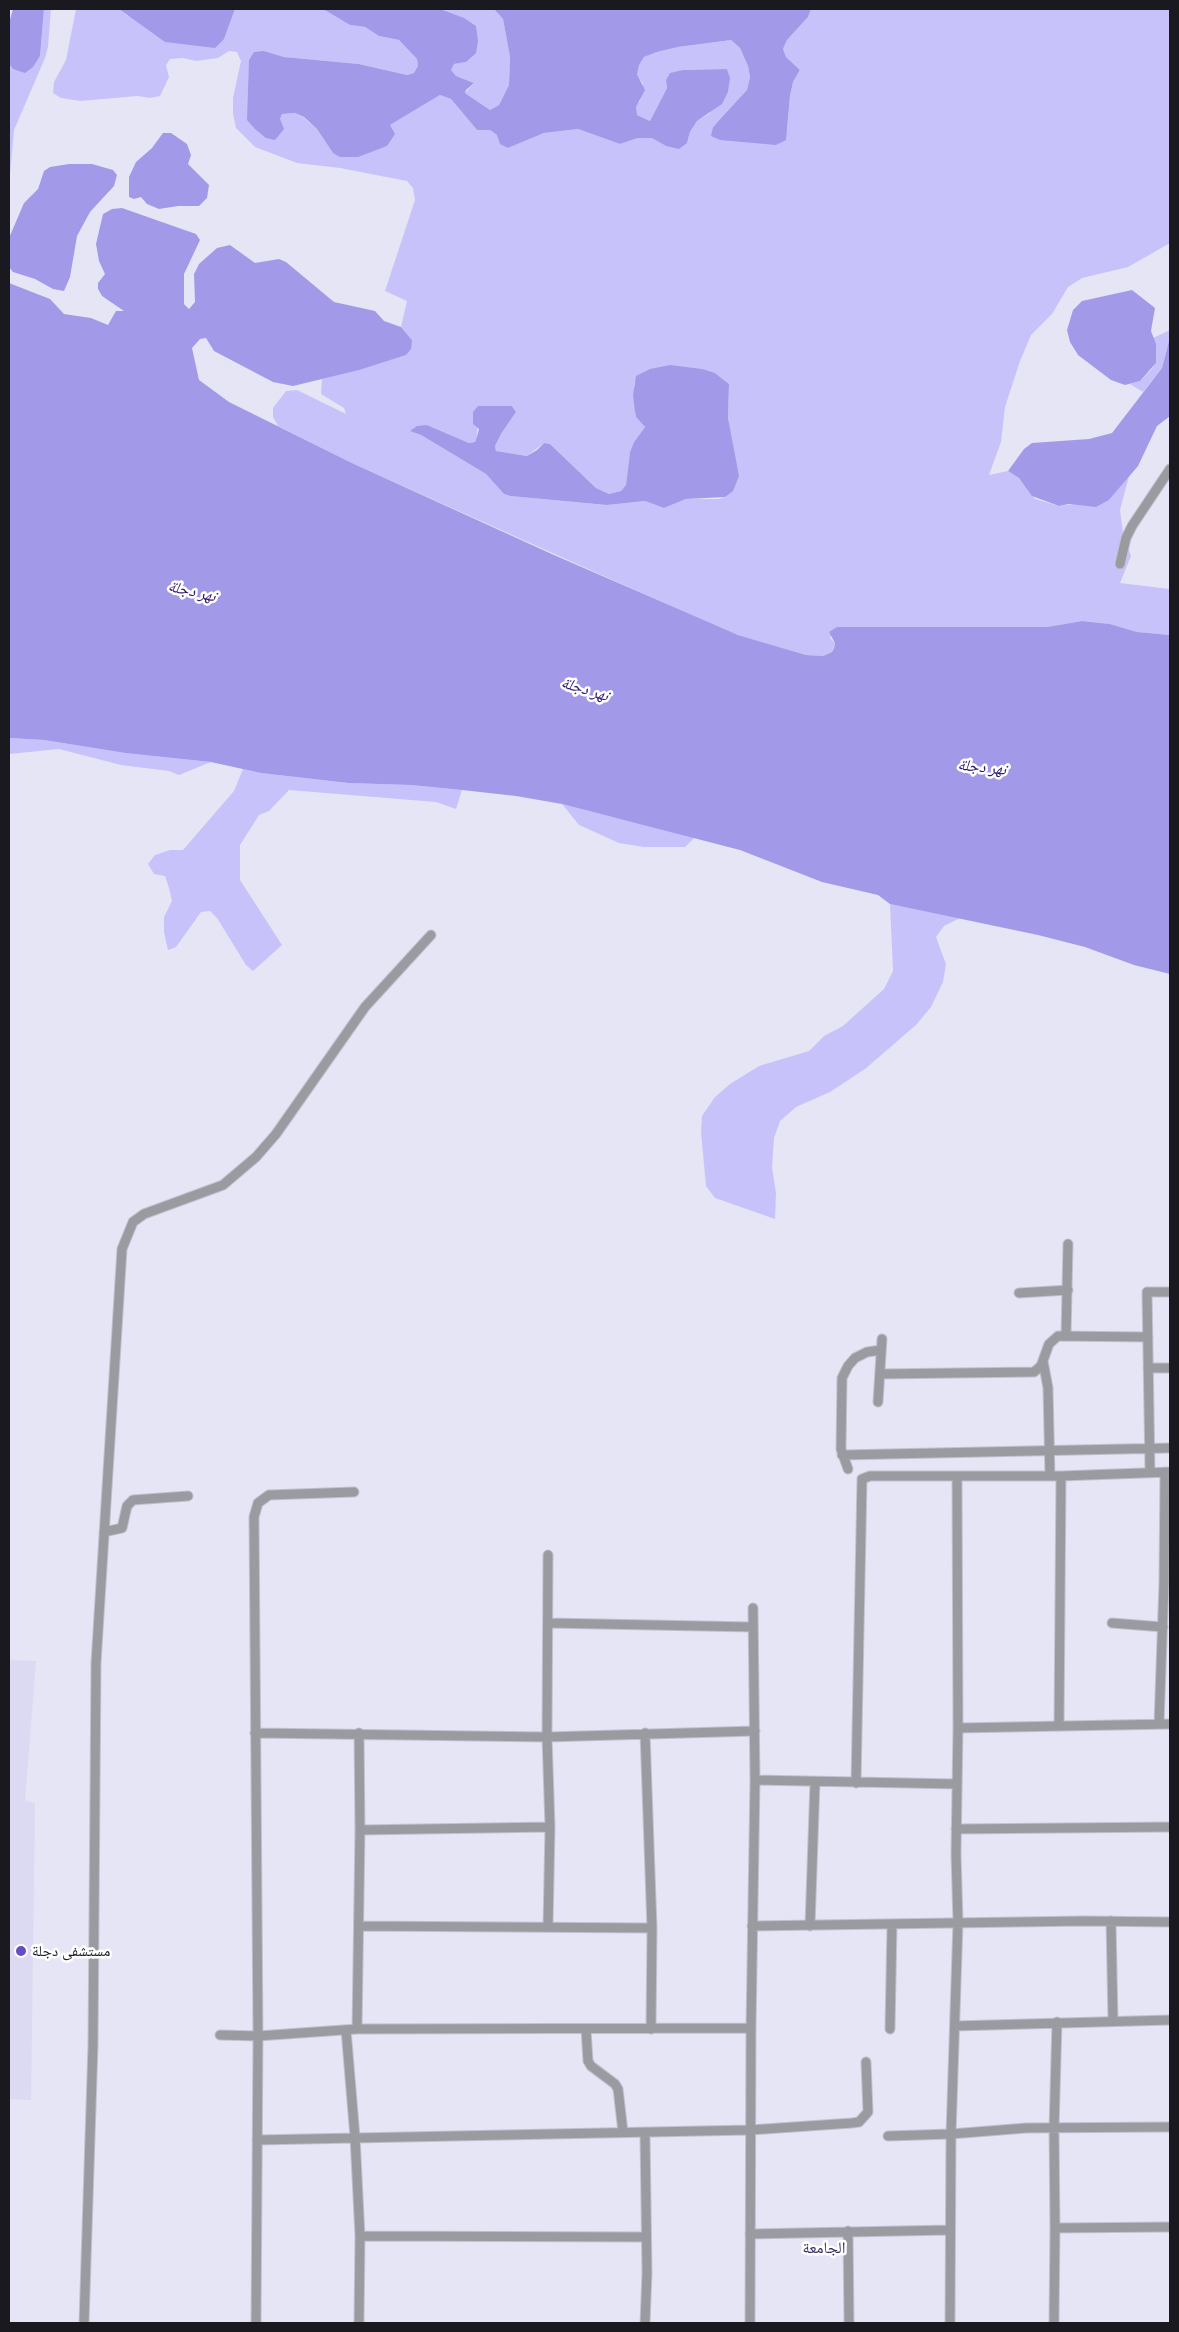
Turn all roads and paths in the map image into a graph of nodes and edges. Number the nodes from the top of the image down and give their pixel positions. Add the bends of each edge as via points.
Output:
1 (1170, 469) edge
2 (1120, 564) dead end
3 (431, 935) dead end
4 (1068, 1244) dead end
5 (1068, 1290) junction
6 (1170, 1292) edge
7 (1020, 1293) dead end
8 (1066, 1336) junction
9 (1148, 1337) junction
10 (882, 1339) dead end
11 (881, 1350) junction
12 (1043, 1360) junction
13 (1148, 1368) junction
14 (1170, 1368) edge
15 (880, 1374) junction
16 (878, 1402) dead end
17 (1149, 1448) junction
18 (1170, 1448) edge
19 (1049, 1451) junction
20 (842, 1455) junction
21 (848, 1470) dead end
22 (1150, 1472) junction
23 (1168, 1472) edge
24 (957, 1476) junction
25 (1050, 1476) junction
26 (1062, 1476) junction
27 (354, 1492) dead end
28 (188, 1496) dead end
29 (104, 1532) junction
30 (548, 1555) dead end
31 (1167, 1582) edge
32 (753, 1608) dead end
33 (1112, 1622) dead end
34 (548, 1623) junction
35 (753, 1627) junction
36 (1162, 1627) junction
37 (1159, 1724) junction
38 (1170, 1724) edge
39 (1059, 1726) junction
40 (958, 1728) junction
41 (755, 1731) junction
42 (255, 1733) junction
43 (359, 1733) junction
44 (645, 1733) junction
45 (547, 1736) junction
46 (755, 1780) junction
47 (815, 1782) junction
48 (856, 1782) junction
49 (957, 1784) junction
50 (550, 1827) junction
51 (1170, 1827) edge
52 (956, 1829) junction
53 (360, 1830) junction
54 (1111, 1921) junction
55 (958, 1922) junction
56 (1170, 1922) edge
57 (892, 1924) junction
58 (359, 1926) junction
59 (752, 1926) junction
60 (810, 1926) junction
61 (548, 1927) junction
62 (652, 1928) junction
63 (1170, 2020) edge
64 (1113, 2021) junction
65 (1057, 2022) junction
66 (955, 2026) junction
67 (751, 2028) junction
68 (357, 2029) junction
69 (586, 2029) junction
70 (651, 2029) junction
71 (890, 2029) dead end
72 (346, 2030) junction
73 (220, 2035) dead end
74 (258, 2036) junction
75 (866, 2062) dead end
76 (1170, 2127) edge
77 (1054, 2129) junction
78 (750, 2130) junction
79 (623, 2132) junction
80 (643, 2133) junction
81 (951, 2134) junction
82 (888, 2136) dead end
83 (355, 2137) junction
84 (258, 2140) junction
85 (1170, 2227) edge
86 (1055, 2228) junction
87 (950, 2230) junction
88 (848, 2231) junction
89 (750, 2234) junction
90 (360, 2236) junction
91 (646, 2238) junction
92 (84, 2323) edge
93 (256, 2323) edge
94 (359, 2323) edge
95 (645, 2323) edge
96 (750, 2323) edge
97 (849, 2323) edge
98 (950, 2323) edge
99 (1054, 2323) edge

1 - 2 street via 1132,526
3 - 29 street via 360,1014 276,1134 256,1157 223,1186 144,1214 133,1222 122,1249
4 - 5 street
5 - 7 street
5 - 8 street
6 - 9 street via 1147,1292
8 - 9 street
8 - 12 street via 1053,1339
9 - 13 street
10 - 11 street
11 - 15 street
11 - 20 street via 855,1358 842,1378
12 - 15 street via 1039,1370 1029,1373
12 - 19 street via 1048,1388
13 - 14 street
13 - 17 street
15 - 16 street
17 - 18 street
17 - 19 street
17 - 22 street
19 - 20 street
19 - 25 street
20 - 21 street
22 - 23 street
22 - 26 street
23 - 31 street
24 - 25 street
24 - 40 street
24 - 48 street via 867,1476 861,1482
25 - 26 street
26 - 39 street
27 - 42 street via 269,1495 255,1510
28 - 29 street via 133,1500 127,1506 122,1528
29 - 92 street via 96,1662 93,2054
30 - 34 street
31 - 36 street
32 - 35 street
33 - 36 street
34 - 35 street
34 - 45 street
35 - 41 street
36 - 37 street
37 - 38 street
37 - 39 street
39 - 40 street
40 - 49 street
41 - 44 street
41 - 46 street
42 - 43 street
42 - 74 street
43 - 45 street
43 - 53 street
44 - 45 street
44 - 62 street
45 - 50 street
46 - 47 street
46 - 59 street
47 - 48 street
47 - 60 street
48 - 49 street
49 - 52 street
50 - 53 street
50 - 61 street
51 - 52 street
52 - 55 street
53 - 58 street
54 - 55 street
54 - 56 street
54 - 64 street
55 - 57 street
55 - 66 street
57 - 60 street
57 - 71 street
58 - 61 street
58 - 68 street
59 - 60 street
59 - 67 street
61 - 62 street
62 - 70 street
63 - 64 street
64 - 65 street
65 - 66 street
65 - 77 street
66 - 81 street
67 - 70 street
67 - 78 street
68 - 69 street
68 - 72 street
69 - 70 street
69 - 79 street via 590,2066 618,2089
72 - 74 street
72 - 83 street
73 - 74 street
74 - 84 street
75 - 78 street via 868,2112 859,2122
76 - 77 street
77 - 81 street
77 - 86 street
78 - 80 street
78 - 89 street
79 - 80 street
79 - 83 street
80 - 91 street
81 - 82 street
81 - 87 street
83 - 84 street
83 - 90 street
84 - 93 street
85 - 86 street
86 - 99 street
87 - 88 street
87 - 98 street
88 - 89 street
88 - 97 street
89 - 96 street
90 - 91 street
90 - 94 street
91 - 95 street

